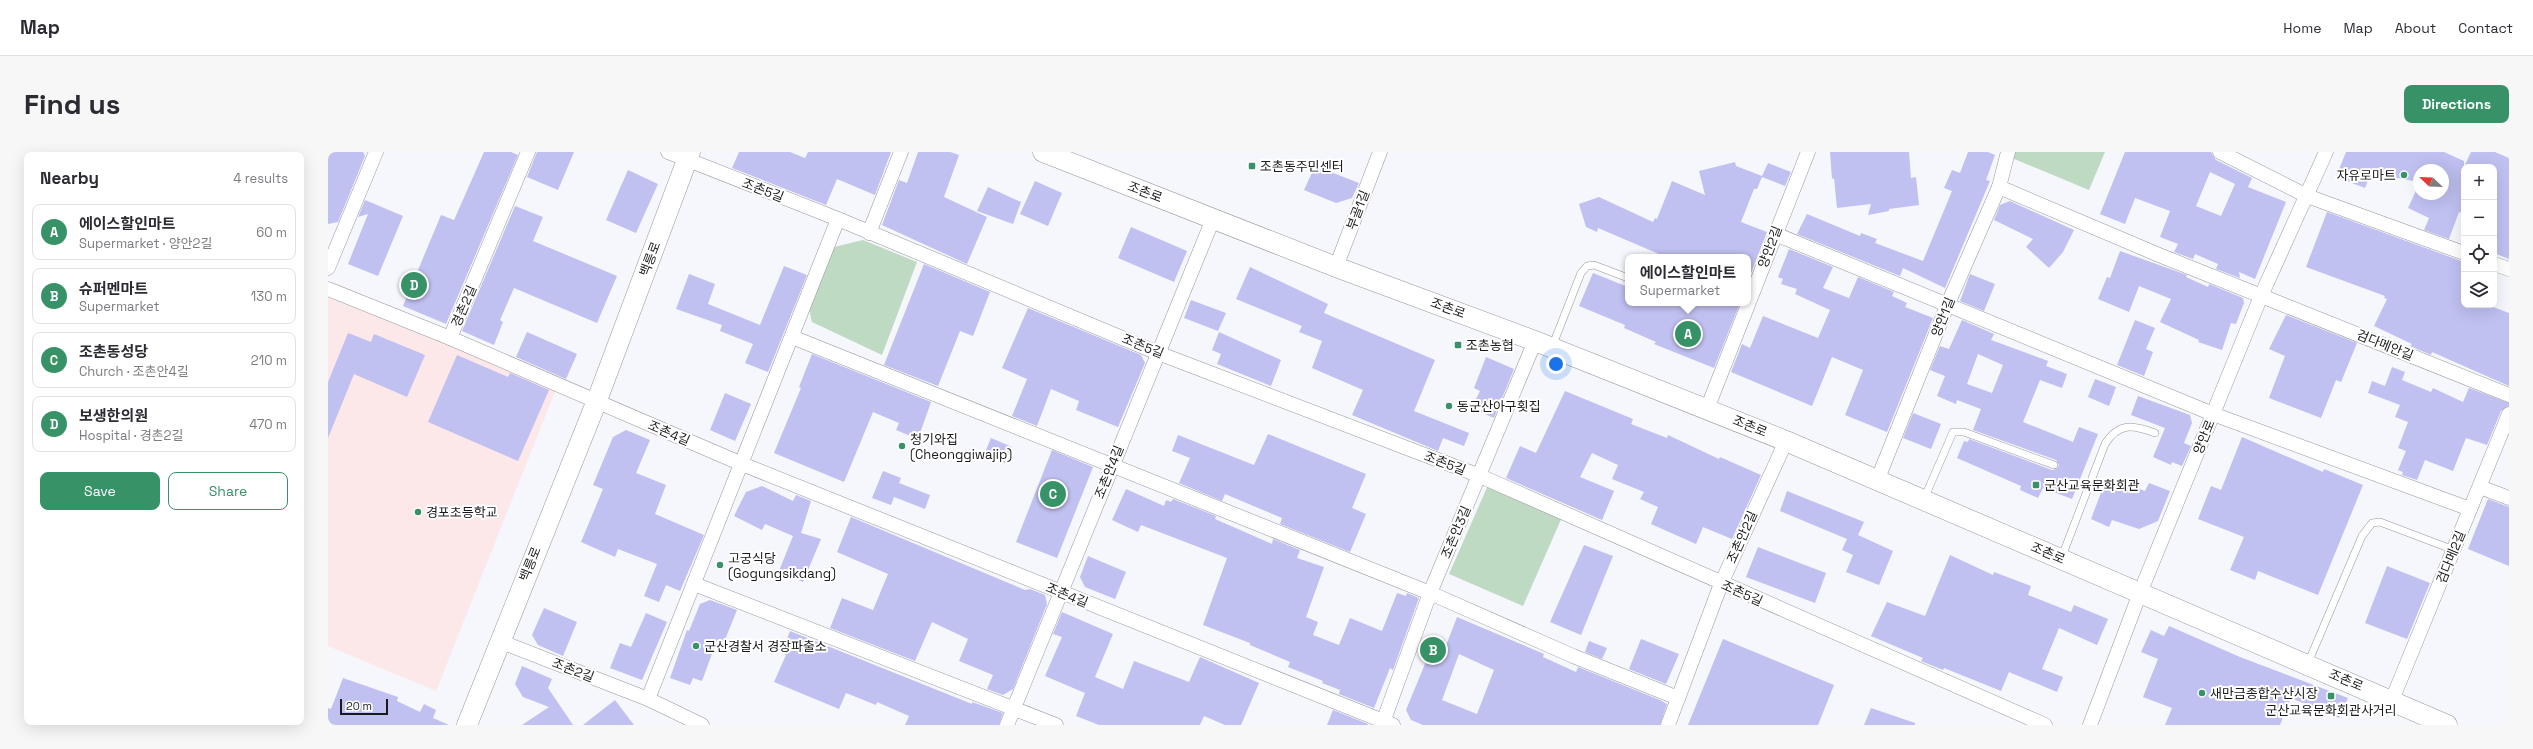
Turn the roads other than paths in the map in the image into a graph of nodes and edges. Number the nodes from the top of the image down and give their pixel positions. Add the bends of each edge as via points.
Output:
1 (376, 152) edge
2 (528, 152) edge
3 (668, 152) edge
4 (902, 152) edge
5 (1380, 152) edge
6 (1808, 152) edge
7 (2008, 152) edge
8 (2220, 152) edge
9 (2326, 152) edge
10 (1051, 154) edge
11 (688, 156) edge
12 (2000, 187) junction
13 (2307, 196) junction
14 (838, 219) junction
15 (1213, 219) junction
16 (869, 233) junction
17 (1775, 234) junction
18 (333, 240) edge
19 (2461, 252) edge
20 (2497, 265) edge
21 (1336, 267) junction
22 (328, 268) edge
23 (2509, 269) edge
24 (1625, 277) edge
25 (328, 289) edge
26 (2261, 296) junction
27 (1751, 297) edge
28 (1747, 306) edge
29 (1947, 306) junction
30 (792, 337) junction
31 (450, 338) junction
32 (1544, 344) junction
33 (1158, 352) junction
34 (2509, 395) edge
35 (596, 403) junction
36 (1708, 409) junction
37 (2213, 414) junction
38 (2509, 414) edge
39 (2155, 432) dead end
40 (1786, 441) junction
41 (742, 464) junction
42 (2054, 465) dead end
43 (1111, 466) junction
44 (1480, 476) junction
45 (1877, 481) junction
46 (2480, 487) junction
47 (2509, 498) edge
48 (1924, 501) junction
49 (2470, 509) junction
50 (2454, 550) junction
51 (2061, 559) junction
52 (694, 584) junction
53 (1721, 584) junction
54 (2140, 592) junction
55 (1061, 593) junction
56 (1430, 593) junction
57 (498, 641) junction
58 (2308, 664) junction
59 (1678, 698) junction
60 (648, 699) junction
61 (2392, 700) junction
62 (1015, 708) junction
63 (1386, 724) edge
64 (467, 725) edge
65 (702, 725) edge
66 (1007, 725) edge
67 (1056, 725) edge
68 (1668, 725) edge
69 (2045, 725) edge
70 (2090, 725) edge
71 (2446, 725) edge

1 - 18 street
2 - 31 street, 경촌2길
3 - 11 street
4 - 16 street
5 - 21 street, 부골1길
6 - 17 street, 양안2길
7 - 12 street, 양안1길
8 - 13 street
9 - 13 street, 양안로
10 - 15 street, 조촌로
11 - 14 street, 조촌5길
11 - 35 street, 백릉로
12 - 26 street, 검다메안길
12 - 29 street, 양안1길
13 - 19 street
13 - 26 street, 양안로
14 - 16 street, 조촌5길
14 - 30 street
15 - 21 street, 조촌로
15 - 33 street, 조촌안4길
16 - 33 street, 조촌5길
17 - 27 street, 양안2길
17 - 29 street
18 - 22 street
20 - 23 street
21 - 32 street, 조촌로
24 - 32 lane via 1594,265 1587,266
25 - 31 street, 경촌2길
26 - 34 street, 검다메안길
26 - 37 street, 양안로
28 - 36 street, 양안2길
29 - 37 street
29 - 45 street, 양안1길
30 - 41 street
30 - 43 street
31 - 35 street
32 - 36 street, 조촌로
32 - 44 street, 조촌안3길
33 - 43 street, 조촌안4길
33 - 44 street, 조촌5길
35 - 41 street, 조촌4길
35 - 57 street, 백릉로
36 - 40 street, 조촌로
37 - 49 street
37 - 54 street, 양안로
38 - 46 street, 검다메2길
39 - 51 lane via 2122,427 2112,433 2105,444
40 - 45 street, 조촌로
40 - 53 street, 조촌안2길
41 - 52 street
41 - 55 street, 조촌4길
42 - 48 lane via 1964,432 1953,432
43 - 55 street, 조촌안4길
43 - 56 street
44 - 53 street, 조촌5길
44 - 56 street, 조촌안3길
45 - 48 street, 조촌로
46 - 47 street
46 - 49 street, 검다메2길
48 - 51 street, 조촌로
49 - 50 street, 검다메2길
50 - 58 lane via 2380,522 2372,523 2362,536
50 - 61 street, 검다메2길
51 - 54 street, 조촌로
52 - 60 street
52 - 62 street
53 - 59 street, 조촌안2길
53 - 69 street, 조촌5길
54 - 58 street, 조촌로
54 - 70 street, 양안로
55 - 62 street, 조촌안4길
55 - 63 street, 조촌4길
56 - 59 street via 1573,656
56 - 63 street, 조촌안3길
57 - 60 street, 조촌2길
57 - 64 street, 백릉로
58 - 61 street, 조촌로
59 - 68 street, 조촌안2길
60 - 65 street, 조촌2길
61 - 71 street, 조촌로
62 - 66 street, 조촌안4길
62 - 67 street

